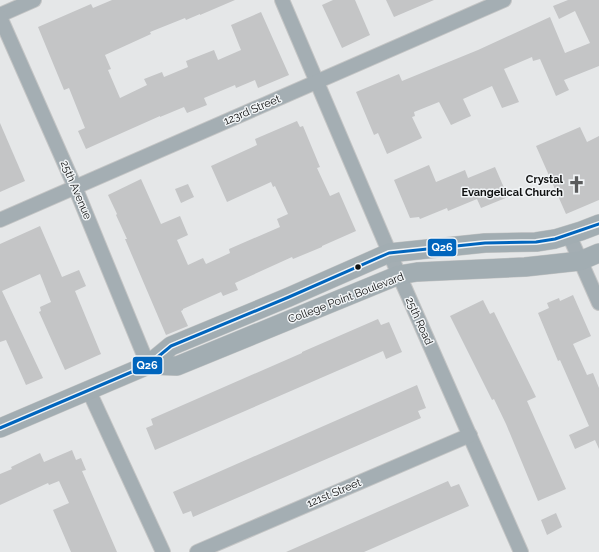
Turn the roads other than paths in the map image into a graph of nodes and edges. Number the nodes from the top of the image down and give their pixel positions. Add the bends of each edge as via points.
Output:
1 (34, 0) edge
2 (282, 0) edge
3 (504, 0) edge
4 (0, 16) edge
5 (317, 82) junction
6 (75, 187) junction
7 (0, 220) edge
8 (599, 224) edge
9 (569, 235) junction
10 (389, 253) junction
11 (599, 253) edge
12 (580, 261) junction
13 (399, 275) junction
14 (599, 303) edge
15 (148, 365) junction
16 (88, 389) junction
17 (0, 428) edge
18 (470, 434) junction
19 (163, 552) edge
20 (197, 552) edge
21 (522, 552) edge

1 - 4 street
2 - 5 street, 25th Road
3 - 5 street, 123rd Street
4 - 6 street, 25th Avenue
5 - 6 street, 123rd Street
5 - 10 street, 25th Road
6 - 7 street, 123rd Street
6 - 15 street, 25th Avenue
8 - 9 main road, College Point Boulevard
9 - 10 main road, College Point Boulevard via 536,242 485,243
9 - 12 street
10 - 13 street, 25th Road
10 - 15 main road, College Point Boulevard via 171,346
11 - 12 main road, College Point Boulevard
12 - 13 main road, College Point Boulevard
12 - 14 street
13 - 15 main road, College Point Boulevard via 177,366
13 - 18 street, 25th Road
15 - 16 main road, College Point Boulevard
16 - 17 main road, College Point Boulevard
16 - 19 street
18 - 20 street, 121st Street
18 - 21 street, 25th Road

